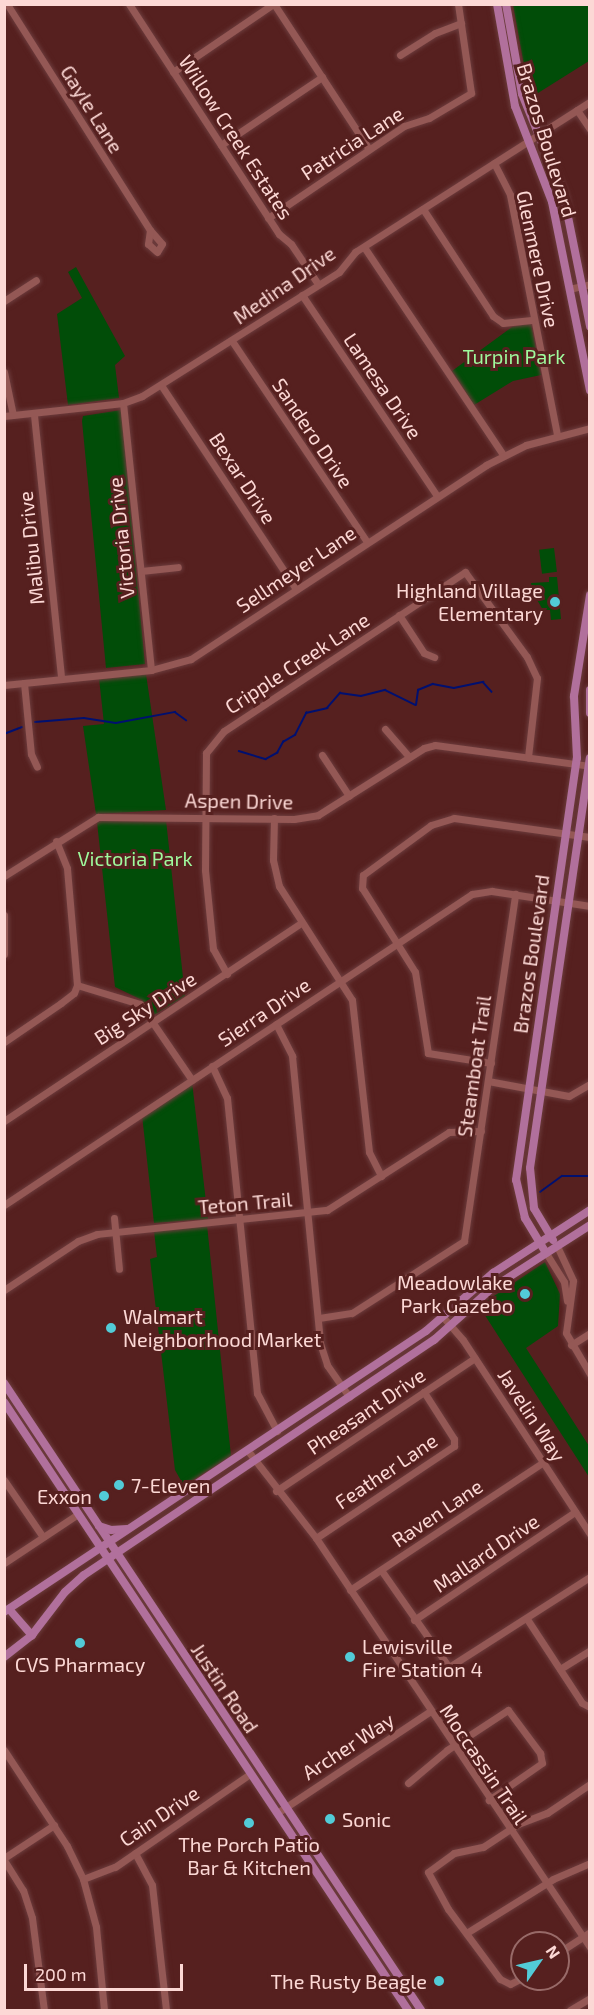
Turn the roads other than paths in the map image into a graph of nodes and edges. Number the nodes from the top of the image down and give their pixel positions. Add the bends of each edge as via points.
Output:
1 (7, 4) edge
2 (129, 4) edge
3 (273, 4) edge
4 (458, 4) edge
5 (497, 4) edge
6 (506, 4) edge
7 (461, 23) junction
8 (514, 49) junction
9 (505, 51) junction
10 (400, 55) dead end
11 (173, 72) junction
12 (322, 77) junction
13 (590, 102) edge
14 (529, 110) junction
15 (577, 110) junction
16 (519, 115) junction
17 (590, 129) edge
18 (540, 134) junction
19 (529, 141) junction
20 (221, 145) junction
21 (369, 149) junction
22 (494, 163) junction
23 (423, 209) junction
24 (268, 218) junction
25 (150, 230) dead end
26 (364, 248) junction
27 (36, 280) dead end
28 (318, 284) junction
29 (585, 285) edge
30 (569, 289) junction
31 (302, 295) junction
32 (4, 301) edge
33 (534, 320) junction
34 (590, 327) edge
35 (232, 341) junction
36 (586, 356) edge
37 (4, 372) edge
38 (161, 385) junction
39 (590, 390) edge
40 (123, 403) junction
41 (13, 415) junction
42 (34, 415) junction
43 (4, 416) edge
44 (590, 428) edge
45 (557, 435) junction
46 (503, 455) junction
47 (437, 496) junction
48 (366, 542) junction
49 (178, 567) dead end
50 (141, 571) junction
51 (296, 589) junction
52 (589, 601) edge
53 (399, 615) junction
54 (585, 644) edge
55 (434, 657) dead end
56 (151, 670) junction
57 (61, 678) junction
58 (24, 682) junction
59 (4, 685) edge
60 (590, 690) edge
61 (590, 713) edge
62 (385, 729) dead end
63 (322, 755) dead end
64 (409, 757) junction
65 (528, 757) junction
66 (589, 763) edge
67 (576, 764) junction
68 (37, 767) dead end
69 (349, 796) junction
70 (204, 816) junction
71 (274, 818) junction
72 (565, 833) junction
73 (580, 835) junction
74 (590, 837) edge
75 (56, 841) junction
76 (4, 876) edge
77 (515, 894) junction
78 (555, 901) junction
79 (568, 903) junction
80 (590, 906) edge
81 (4, 915) edge
82 (302, 922) junction
83 (398, 942) junction
84 (4, 954) edge
85 (545, 968) junction
86 (559, 970) junction
87 (227, 974) junction
88 (341, 980) junction
89 (76, 985) junction
90 (153, 1022) junction
91 (276, 1024) junction
92 (4, 1041) edge
93 (491, 1063) junction
94 (212, 1066) junction
95 (192, 1080) junction
96 (488, 1082) junction
97 (590, 1084) edge
98 (529, 1088) junction
99 (541, 1091) junction
100 (4, 1121) edge
101 (481, 1131) junction
102 (381, 1176) junction
103 (4, 1204) edge
104 (590, 1210) edge
105 (307, 1214) junction
106 (114, 1218) dead end
107 (239, 1220) junction
108 (590, 1225) edge
109 (115, 1232) junction
110 (550, 1236) junction
111 (540, 1242) junction
112 (557, 1246) junction
113 (546, 1253) junction
114 (119, 1269) dead end
115 (4, 1290) edge
116 (567, 1306) junction
117 (443, 1317) junction
118 (319, 1318) junction
119 (450, 1326) junction
120 (590, 1333) edge
121 (571, 1345) junction
122 (475, 1358) junction
123 (590, 1374) edge
124 (5, 1386) edge
125 (342, 1388) junction
126 (424, 1392) junction
127 (349, 1397) junction
128 (4, 1402) edge
129 (278, 1431) junction
130 (248, 1451) junction
131 (255, 1460) junction
132 (542, 1463) junction
133 (4, 1480) edge
134 (203, 1481) junction
135 (213, 1488) junction
136 (276, 1491) junction
137 (575, 1512) junction
138 (78, 1514) junction
139 (99, 1525) junction
140 (136, 1526) junction
141 (590, 1534) edge
142 (43, 1537) junction
143 (316, 1538) junction
144 (110, 1542) junction
145 (100, 1549) junction
146 (117, 1552) junction
147 (107, 1558) junction
148 (4, 1563) edge
149 (381, 1570) junction
150 (590, 1577) edge
151 (350, 1590) junction
152 (7, 1611) edge
153 (526, 1619) junction
154 (414, 1620) junction
155 (32, 1635) junction
156 (178, 1648) junction
157 (590, 1650) edge
158 (170, 1656) junction
159 (4, 1657) edge
160 (560, 1669) junction
161 (588, 1707) edge
162 (429, 1712) junction
163 (234, 1730) junction
164 (224, 1736) junction
165 (452, 1746) junction
166 (4, 1750) edge
167 (250, 1774) junction
168 (408, 1783) dead end
169 (590, 1784) edge
170 (489, 1800) junction
171 (285, 1807) junction
172 (277, 1813) junction
173 (54, 1825) junction
174 (509, 1830) junction
175 (135, 1853) junction
176 (4, 1859) edge
177 (590, 1863) edge
178 (83, 1879) junction
179 (546, 1883) junction
180 (468, 1932) junction
181 (590, 1932) edge
182 (582, 1937) junction
183 (570, 1945) edge
184 (590, 1948) edge
185 (381, 1950) junction
186 (371, 1956) junction
187 (510, 1982) edge
188 (590, 1998) edge
189 (44, 2010) edge
190 (104, 2010) edge
191 (166, 2010) edge
192 (408, 2010) edge
193 (421, 2010) edge
194 (570, 2010) edge

1 - 25 street, Gayle Lane
2 - 11 street, Willow Creek Estates
3 - 11 street
3 - 12 street
4 - 7 street, Patricia Lane
5 - 9 main road, Brazos Boulevard
6 - 8 main road, Brazos Boulevard
7 - 10 street via 435,33
7 - 21 street, Patricia Lane via 471,93 429,118 404,126
8 - 9 main road
8 - 14 main road, Brazos Boulevard
9 - 16 main road, Brazos Boulevard
11 - 20 street, Willow Creek Estates
12 - 20 street
12 - 21 street
13 - 15 street, Medina Drive
14 - 16 main road
14 - 18 main road, Brazos Boulevard
15 - 17 street
15 - 18 street, Medina Drive
16 - 19 main road, Brazos Boulevard
18 - 19 street, Medina Drive
18 - 29 main road, Brazos Boulevard via 564,197
19 - 22 street, Medina Drive
19 - 30 main road, Brazos Boulevard via 550,194
20 - 24 street, Willow Creek Estates
21 - 24 street, Patricia Lane
22 - 23 street, Medina Drive
22 - 33 street, Glenmere Drive via 510,195
23 - 26 street, Medina Drive
23 - 33 street via 494,316 503,323
24 - 28 street, Willow Creek Estates
26 - 28 street, Medina Drive via 339,272
26 - 46 street
27 - 32 street
28 - 31 street, Medina Drive
29 - 30 street
29 - 34 main road, Brazos Boulevard
30 - 36 main road, Brazos Boulevard
31 - 35 street, Medina Drive
31 - 47 street, Lamesa Drive
33 - 45 street, Glenmere Drive
35 - 38 street, Medina Drive
35 - 48 street, Sandero Drive
36 - 39 main road, Brazos Boulevard
37 - 41 street
38 - 40 street, Medina Drive
38 - 51 street, Bexar Drive
40 - 42 street, Medina Drive
40 - 50 street, Victoria Drive
41 - 42 street, Medina Drive
41 - 43 street, Medina Drive
42 - 57 street, Malibu Drive
44 - 45 street, Sellmeyer Lane
45 - 46 street, Sellmeyer Lane
46 - 47 street, Sellmeyer Lane
47 - 48 street, Sellmeyer Lane
48 - 51 street, Sellmeyer Lane
49 - 50 street
50 - 56 street, Victoria Drive
51 - 56 street, Sellmeyer Lane via 191,659
52 - 54 main road, Brazos Boulevard
53 - 55 street via 424,653
53 - 65 street, Cripple Creek Lane via 465,572 527,657 537,678
53 - 70 street, Cripple Creek Lane via 216,736 206,753
54 - 67 main road, Brazos Boulevard via 574,696
56 - 57 street, Sellmeyer Lane
57 - 58 street, Sellmeyer Lane
58 - 59 street, Sellmeyer Lane
58 - 68 street via 31,754
60 - 61 main road
62 - 64 street
63 - 69 street
64 - 65 street, Aspen Drive via 435,745
64 - 69 street, Aspen Drive
65 - 67 street, Aspen Drive
66 - 67 street, Aspen Drive
66 - 73 main road, Brazos Boulevard
67 - 72 main road, Brazos Boulevard
69 - 71 street, Aspen Drive via 312,817
70 - 71 street, Aspen Drive
70 - 75 street, Aspen Drive via 98,817
70 - 87 street, Cripple Creek Lane via 210,930 213,949
71 - 82 street via 274,875
72 - 73 street
72 - 78 main road, Brazos Boulevard
72 - 83 street via 462,817 432,825 363,875 362,888
73 - 74 street
73 - 79 main road, Brazos Boulevard
75 - 76 street, Aspen Drive
75 - 89 street via 68,868
77 - 78 street, Sierra Drive
77 - 83 street, Sierra Drive via 472,894
77 - 93 street, Steamboat Trail
78 - 79 street, Sierra Drive
78 - 85 main road, Brazos Boulevard
79 - 80 street, Sierra Drive
79 - 86 main road, Brazos Boulevard
81 - 84 street
82 - 87 street, Big Sky Drive
82 - 88 street
83 - 88 street, Sierra Drive
83 - 93 street via 419,982 428,1053
85 - 86 main road
85 - 98 main road, Brazos Boulevard
86 - 99 main road, Brazos Boulevard
87 - 90 street, Big Sky Drive
88 - 91 street, Sierra Drive
88 - 102 street via 355,1008 369,1152
89 - 90 street via 131,999
89 - 92 street via 74,993
90 - 95 street
90 - 100 street, Big Sky Drive
91 - 94 street, Sierra Drive
91 - 105 street via 292,1056
93 - 96 street, Steamboat Trail
94 - 95 street, Sierra Drive
94 - 107 street via 227,1098
95 - 103 street, Sierra Drive
96 - 98 street
96 - 101 street, Steamboat Trail
97 - 99 street via 569,1096
98 - 99 street
98 - 111 main road, Brazos Boulevard via 516,1180 525,1218
99 - 110 main road, Brazos Boulevard via 530,1189 534,1208
101 - 102 street, Teton Trail via 449,1132
101 - 118 street, Steamboat Trail via 464,1241 352,1313
102 - 105 street, Teton Trail via 335,1206
104 - 110 main road
105 - 107 street, Teton Trail
105 - 118 street
106 - 109 street
107 - 109 street, Teton Trail
107 - 129 street via 257,1393
108 - 112 main road
109 - 114 street
109 - 115 street, Teton Trail via 78,1241
110 - 111 main road
110 - 112 main road, Brazos Boulevard
111 - 113 main road, Brazos Boulevard
111 - 117 main road via 493,1273
112 - 113 main road
112 - 116 street, Brazos Boulevard via 572,1272
113 - 116 street, Brazos Boulevard via 564,1282
113 - 119 main road via 483,1295
116 - 121 street, Brazos Boulevard via 565,1329
117 - 119 street, Javelin Way
117 - 125 main road
118 - 125 street via 325,1358
119 - 122 street, Javelin Way
119 - 127 main road
120 - 121 street
121 - 123 street, Brazos Boulevard
122 - 126 street, Pheasant Drive
122 - 132 street, Javelin Way
124 - 139 main road, Justin Road
125 - 127 street
125 - 129 main road
126 - 136 street, Pheasant Drive
126 - 143 street, Feather Lane via 454,1439 454,1446
127 - 131 main road
128 - 138 main road, Justin Road
129 - 130 main road
130 - 131 street, Moccassin Trail
130 - 134 main road
131 - 135 main road
131 - 136 street, Moccassin Trail
132 - 137 street, Javelin Way
132 - 149 street, Raven Lane
133 - 142 street
134 - 135 main road
134 - 140 main road
135 - 146 main road
136 - 143 street, Moccassin Trail
137 - 141 street, Javelin Way
137 - 154 street, Mallard Drive
138 - 142 street
138 - 145 main road, Justin Road
139 - 140 main road via 116,1531
139 - 144 main road, Justin Road
140 - 144 main road
142 - 148 street
143 - 151 street, Moccassin Trail
144 - 145 main road
144 - 146 main road, Justin Road
145 - 147 main road, Justin Road
145 - 152 main road
146 - 147 main road
146 - 156 main road, Justin Road
147 - 155 main road via 71,1585
147 - 158 main road, Justin Road
149 - 151 street, Raven Lane
149 - 154 street
150 - 153 street
151 - 162 street, Moccassin Trail
152 - 155 main road
153 - 154 street via 449,1668
153 - 160 street
155 - 159 main road
156 - 158 main road
156 - 163 main road, Justin Road
157 - 160 street
158 - 164 main road, Justin Road
160 - 161 street
162 - 165 street, Moccassin Trail
162 - 171 street, Archer Way
163 - 164 main road
163 - 171 main road, Justin Road
164 - 167 main road, Justin Road
165 - 168 street
165 - 170 street, Moccassin Trail
165 - 170 street via 508,1710 539,1752 542,1763
166 - 173 street
167 - 172 main road, Justin Road
167 - 175 street, Cain Drive
169 - 174 street via 547,1813
170 - 174 street, Moccassin Trail
171 - 172 street, Archer Way
171 - 185 main road, Justin Road
172 - 186 main road, Justin Road
173 - 176 street
173 - 178 street
174 - 179 street, Moccassin Trail
174 - 180 street via 483,1846 449,1856 428,1872 448,1909
175 - 178 street, Cain Drive via 108,1870
175 - 191 street via 152,1885
176 - 189 street via 31,1912
177 - 179 street
178 - 190 street via 96,1927
179 - 180 street
179 - 182 street, Moccassin Trail
180 - 187 street via 506,1984
181 - 182 street
182 - 183 street
182 - 184 street, Moccassin Trail
185 - 186 main road
185 - 193 main road, Justin Road
186 - 192 main road, Justin Road
188 - 194 street

